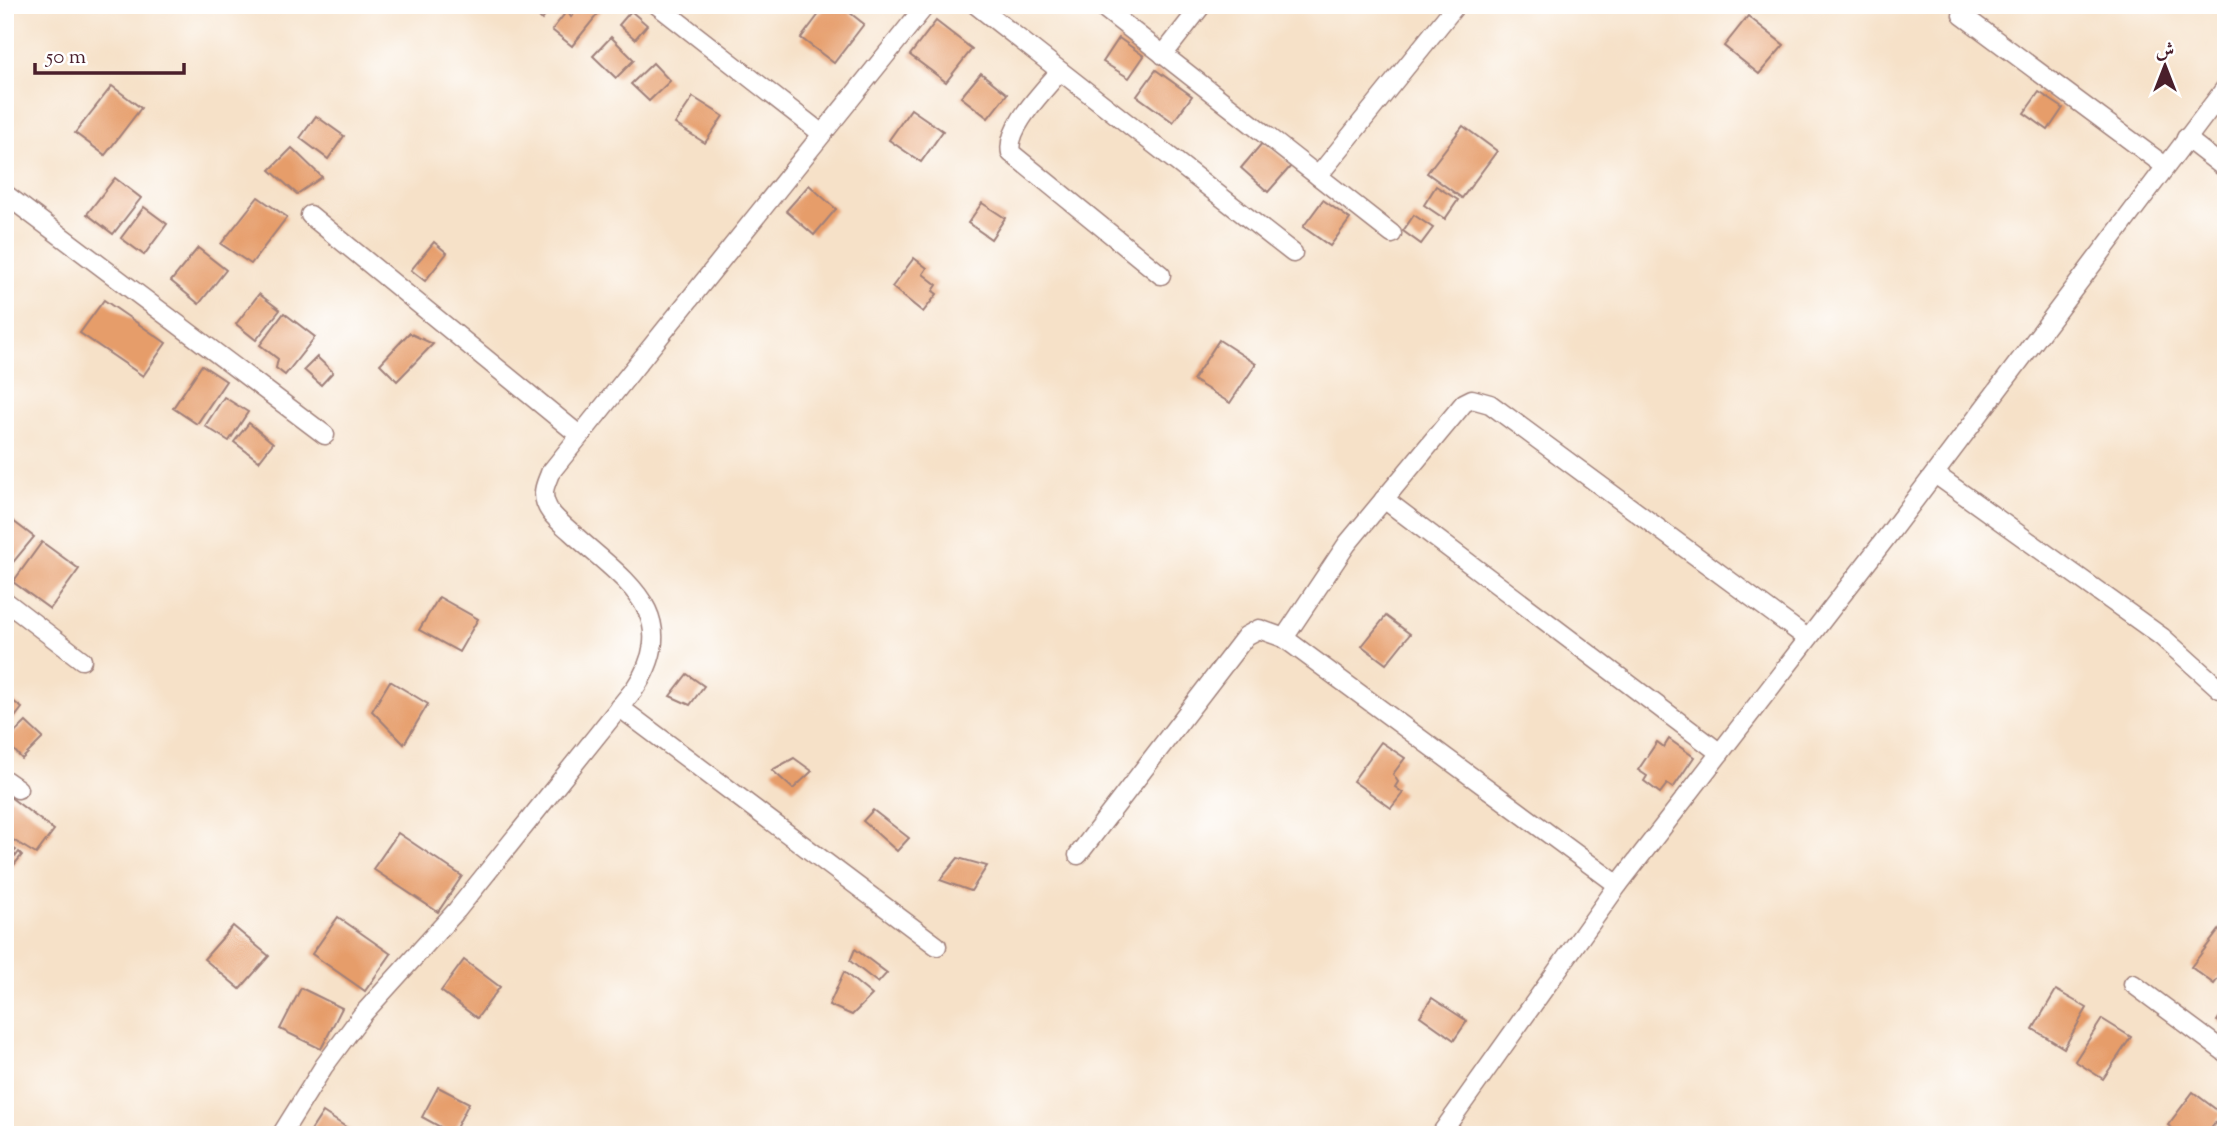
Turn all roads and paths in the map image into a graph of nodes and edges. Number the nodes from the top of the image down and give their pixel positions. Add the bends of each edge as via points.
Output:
1 (657, 5) edge
2 (926, 5) edge
3 (976, 5) edge
4 (1100, 5) edge
5 (1202, 5) edge
6 (1456, 5) edge
7 (1962, 15) dead end
8 (1163, 55) junction
9 (1060, 71) junction
10 (2226, 87) edge
11 (821, 132) junction
12 (2186, 138) junction
13 (2165, 166) junction
14 (2226, 169) edge
15 (1318, 176) junction
16 (5, 194) edge
17 (310, 215) dead end
18 (1392, 234) dead end
19 (1293, 253) dead end
20 (1161, 275) dead end
21 (325, 435) dead end
22 (579, 435) junction
23 (1935, 474) junction
24 (1384, 499) junction
25 (5, 601) edge
26 (1284, 638) junction
27 (1807, 638) junction
28 (82, 660) dead end
29 (2220, 689) dead end
30 (619, 707) junction
31 (1720, 753) junction
32 (1077, 855) dead end
33 (1618, 885) junction
34 (937, 946) dead end
35 (2133, 984) dead end
36 (2226, 1053) edge
37 (281, 1135) edge
38 (1440, 1135) edge

1 - 11 street
2 - 11 street
3 - 9 street
4 - 8 street
5 - 8 street
6 - 15 street
7 - 13 street
8 - 15 street
9 - 19 street
9 - 20 street via 1015,128 1011,153
10 - 12 street
11 - 22 street
12 - 13 street
12 - 14 street
13 - 23 street
15 - 18 street
16 - 21 street
17 - 22 street
22 - 30 street via 550,473 546,505 638,594 656,641 645,672
23 - 27 street
23 - 29 street via 2162,637
24 - 26 street via 1331,565
24 - 27 street via 1464,403 1483,400
24 - 31 street
25 - 28 street
26 - 32 street via 1259,629 1246,636
26 - 33 street
27 - 31 street
30 - 34 street
30 - 37 street via 457,910 362,1014
31 - 33 street
33 - 38 street
35 - 36 street

